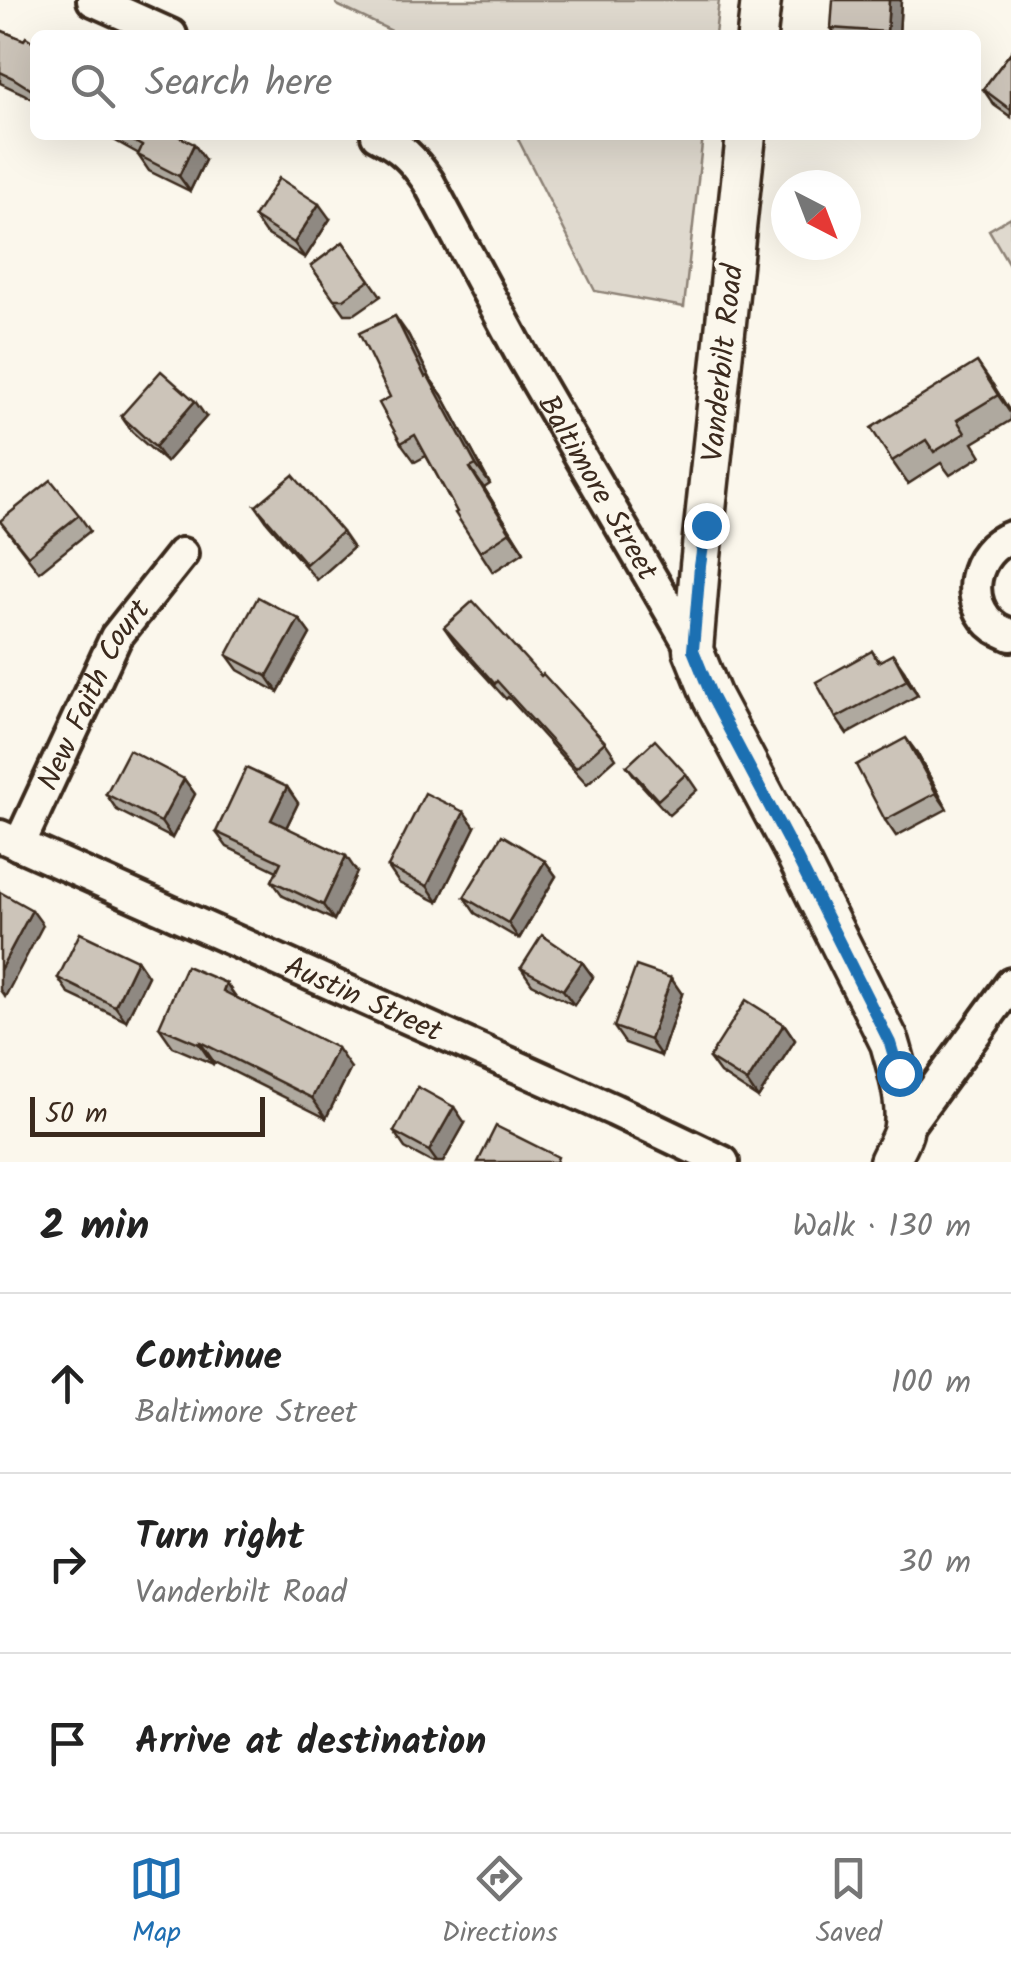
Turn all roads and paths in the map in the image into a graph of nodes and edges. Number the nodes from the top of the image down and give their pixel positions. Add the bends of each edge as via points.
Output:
1 (93, 0) edge
2 (760, 0) edge
3 (160, 30) edge
4 (757, 30) edge
5 (388, 140) edge
6 (745, 140) edge
7 (1011, 537) edge
8 (182, 554) dead end
9 (1011, 635) edge
10 (693, 650) junction
11 (10, 840) edge
12 (1011, 984) edge
13 (896, 1147) edge
14 (723, 1162) edge

1 - 3 street
2 - 4 street
5 - 10 street, Baltimore Street via 428,180
6 - 10 street, Vanderbilt Road
7 - 9 street via 986,554 975,593 995,628
8 - 11 street, New Faith Court via 116,637
10 - 13 street, Baltimore Street via 890,1043 903,1102
11 - 14 street, Austin Street
12 - 13 street

